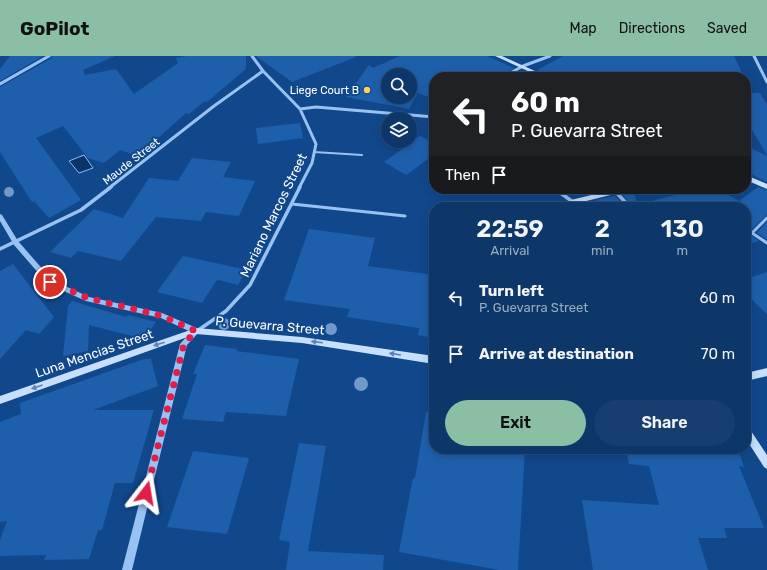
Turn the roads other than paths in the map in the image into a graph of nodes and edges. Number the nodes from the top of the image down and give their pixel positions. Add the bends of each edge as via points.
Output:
1 (49, 56) edge
2 (252, 56) edge
3 (498, 56) edge
4 (550, 56) edge
5 (754, 56) edge
6 (523, 66) junction
7 (262, 70) junction
8 (512, 72) edge
9 (535, 72) edge
10 (767, 82) edge
11 (0, 84) edge
12 (300, 109) junction
13 (429, 117) edge
14 (314, 152) junction
15 (362, 154) dead end
16 (751, 179) edge
17 (764, 184) edge
18 (562, 194) edge
19 (604, 194) edge
20 (618, 194) edge
21 (572, 202) edge
22 (584, 202) edge
23 (625, 202) edge
24 (292, 204) junction
25 (0, 216) edge
26 (405, 216) dead end
27 (767, 218) edge
28 (16, 242) junction
29 (767, 243) edge
30 (0, 249) edge
31 (196, 331) junction
32 (429, 359) edge
33 (767, 372) edge
34 (751, 376) edge
35 (0, 400) edge
36 (751, 439) edge
37 (767, 464) edge
38 (127, 570) edge

1 - 11 street
2 - 7 street, Mariano Marcos Street
3 - 6 main road
4 - 6 street
5 - 10 street
6 - 8 street
6 - 9 main road
7 - 12 street, Mariano Marcos Street
7 - 28 street, Maude Street via 81,210
12 - 13 street via 316,107
12 - 14 street, Mariano Marcos Street via 316,144
14 - 15 lane
14 - 24 street, Mariano Marcos Street via 312,164
16 - 17 main road
18 - 21 street
19 - 22 main road
20 - 23 street
24 - 26 lane
24 - 31 street, Mariano Marcos Street via 257,273 238,301 222,316
25 - 28 street, P. Guevarra Street
27 - 29 lane via 752,233
28 - 30 street, Maude Street
28 - 31 street, P. Guevarra Street via 50,282 88,298 162,316
32 -> 31 main road, P. Guevarra Street via 302,340
31 -> 35 main road, Luna Mencias Street
31 - 38 street via 184,344
33 - 34 main road
36 - 37 main road

